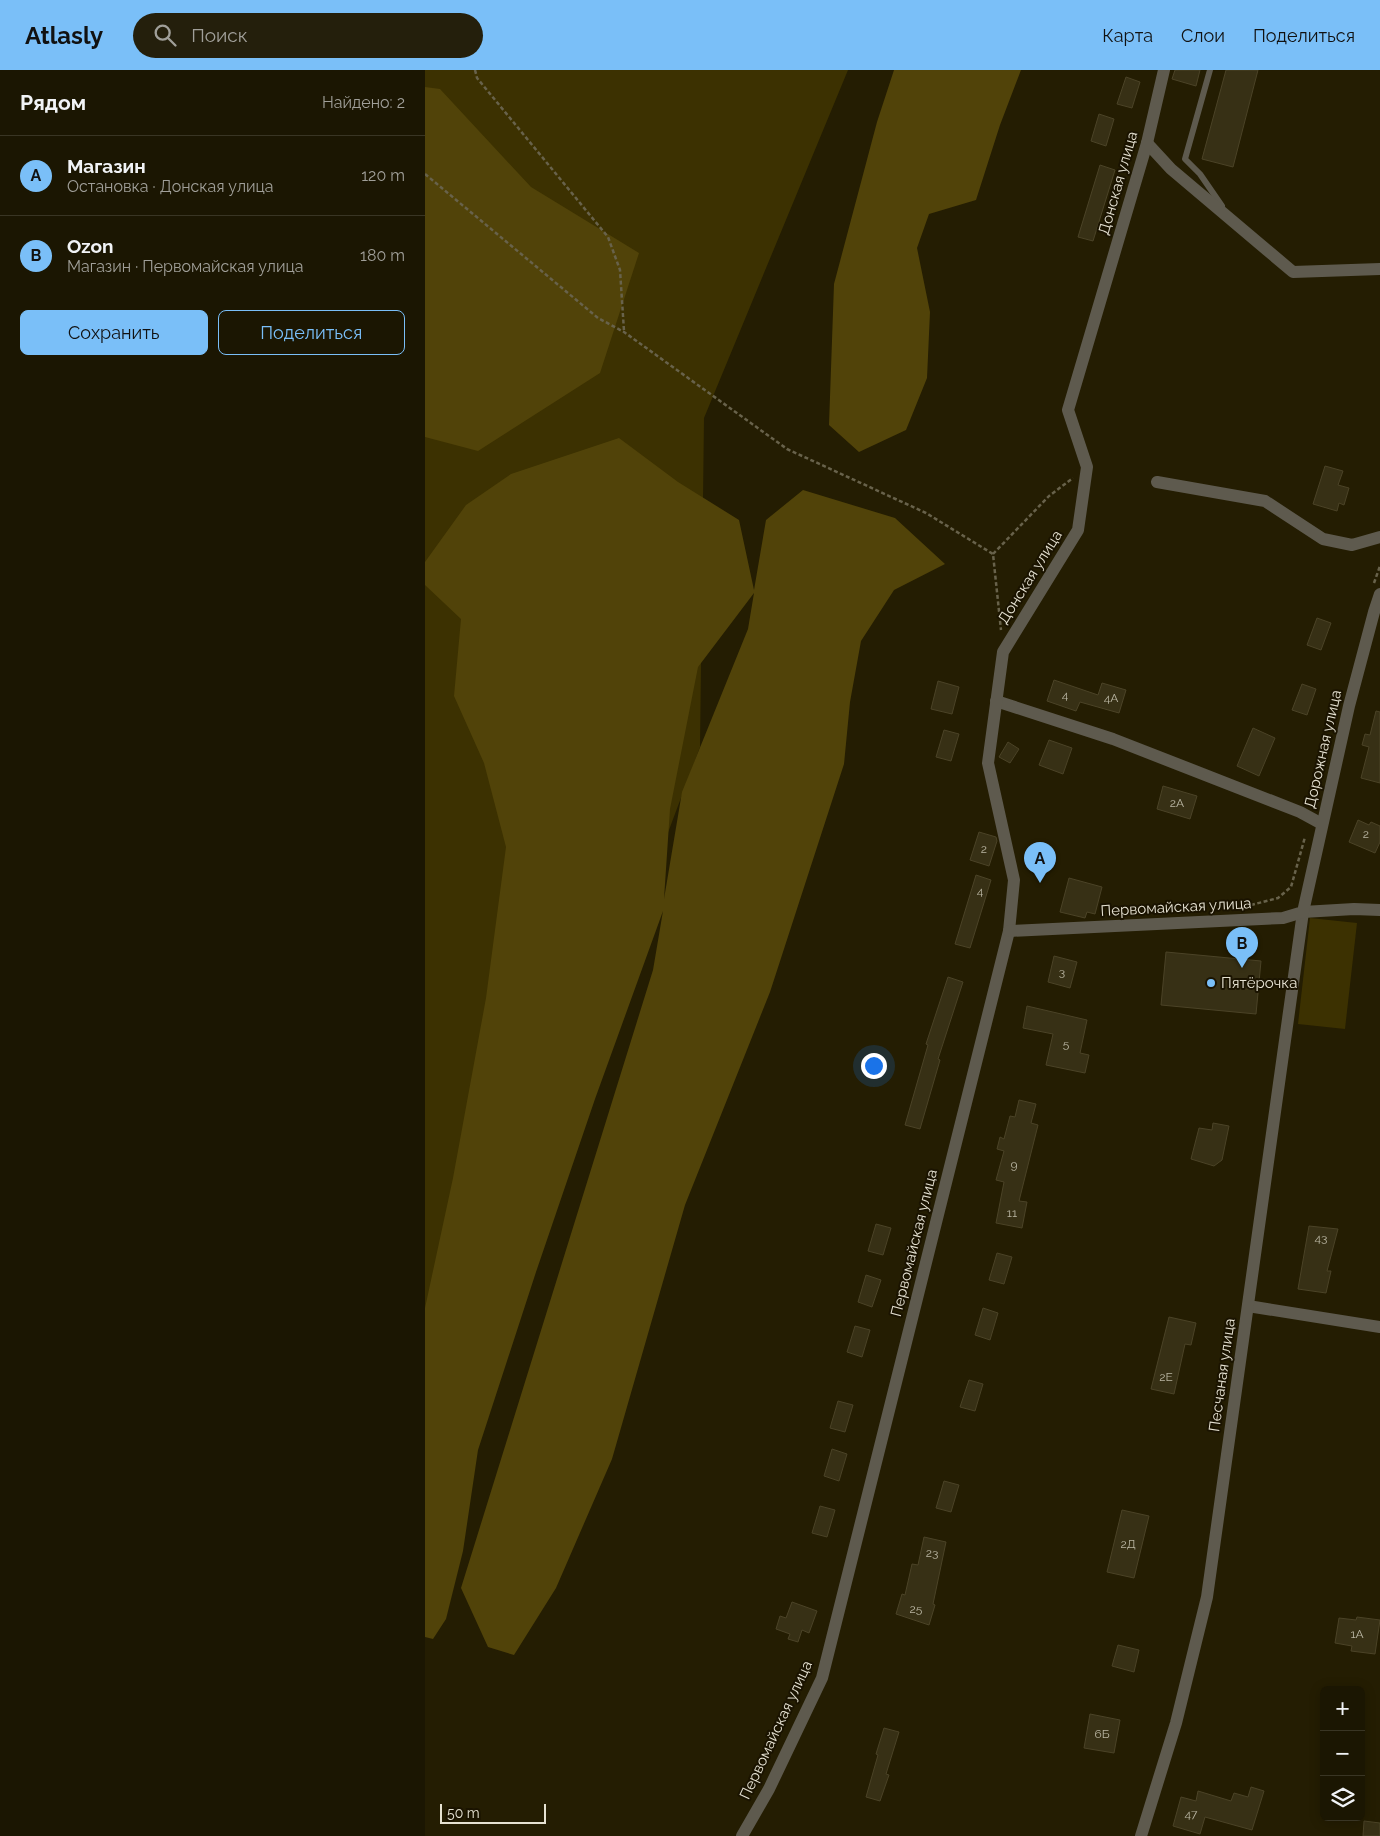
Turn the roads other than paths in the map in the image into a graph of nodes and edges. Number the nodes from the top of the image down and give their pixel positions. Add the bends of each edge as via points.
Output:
1 (1164, 70) edge
2 (1210, 70) edge
3 (1147, 143) junction
4 (1231, 220) junction
5 (1380, 269) edge
6 (1157, 482) dead end
7 (1380, 537) edge
8 (1376, 592) edge
9 (996, 702) junction
10 (1322, 824) junction
11 (1380, 910) edge
12 (1303, 912) junction
13 (1009, 931) junction
14 (1248, 1306) junction
15 (1380, 1328) edge
16 (741, 1836) edge
17 (1141, 1836) edge

1 - 3 street, Донская улица
2 - 4 lane via 1185,159 1200,174
3 - 4 street via 1171,169
3 - 9 street, Донская улица via 1068,410 1087,467 1078,530 1003,652
4 - 5 street via 1293,272
6 - 7 street via 1265,501 1323,539 1352,545
8 - 10 street, Дорожная улица via 1374,612
9 - 10 street via 1113,740 1300,812
9 - 13 street, Донская улица via 987,764 1014,880
10 - 12 street, Дорожная улица
11 - 12 street, Первомайская улица
12 - 13 street, Первомайская улица via 1283,918
12 - 14 street, Песчаная улица
13 - 16 street, Первомайская улица via 822,1678 769,1789
14 - 15 street
14 - 17 street, Песчаная улица via 1207,1597 1176,1723

